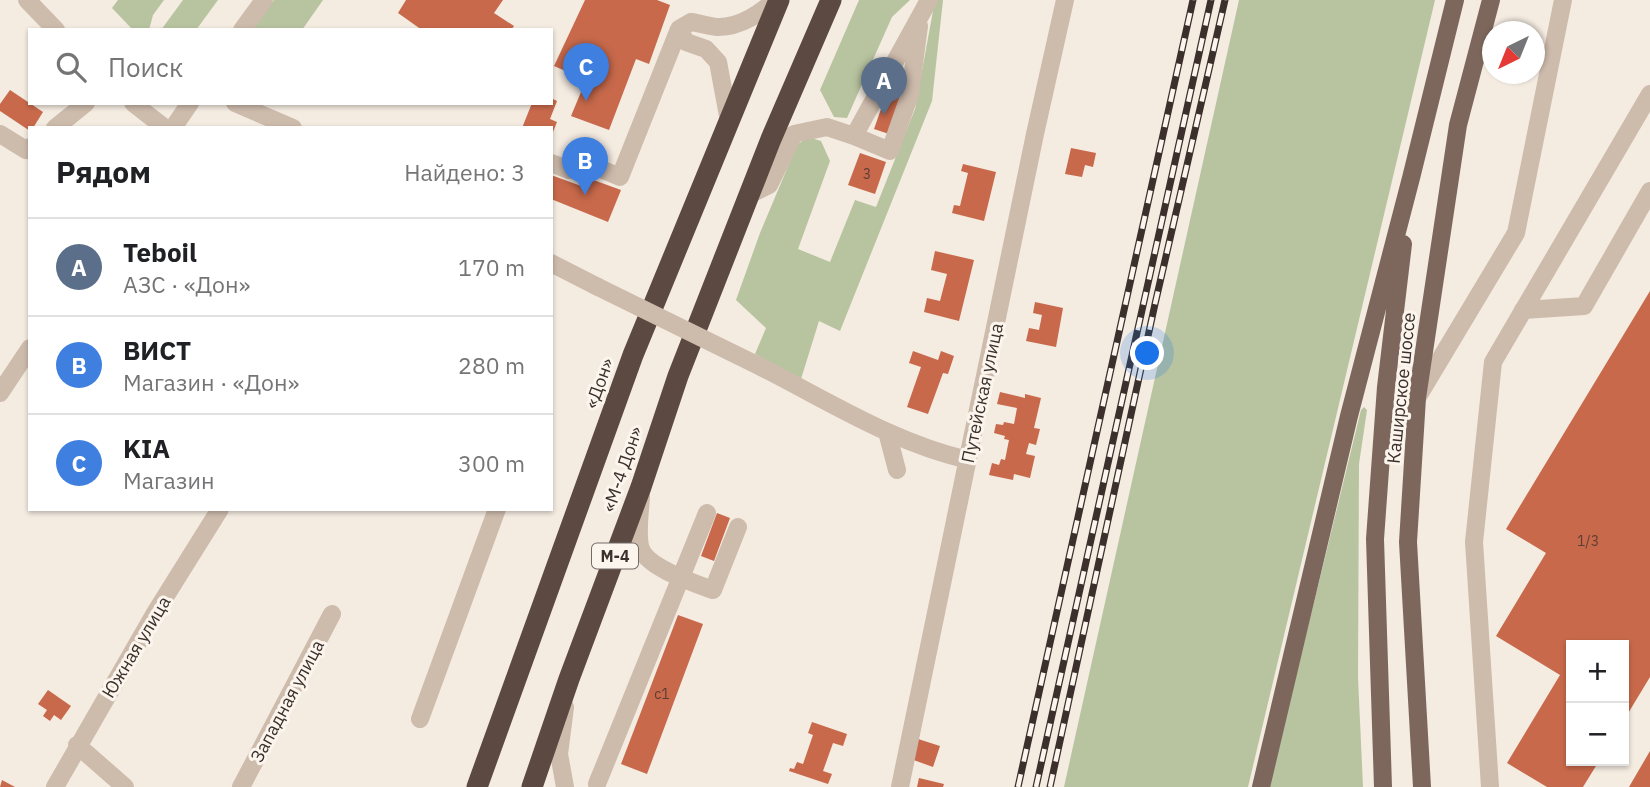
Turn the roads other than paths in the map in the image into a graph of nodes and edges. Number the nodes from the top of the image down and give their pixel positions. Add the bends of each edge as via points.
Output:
1 (27, 0) edge
2 (264, 0) edge
3 (777, 0) edge
4 (831, 0) edge
5 (1065, 0) edge
6 (1455, 0) edge
7 (1491, 0) edge
8 (1563, 0) edge
9 (925, 7) edge
10 (54, 28) edge
11 (243, 28) edge
12 (679, 29) junction
13 (1650, 94) edge
14 (84, 105) edge
15 (136, 105) edge
16 (189, 105) edge
17 (240, 105) edge
18 (729, 121) junction
19 (57, 126) edge
20 (162, 126) edge
21 (174, 126) edge
22 (288, 126) edge
23 (0, 134) edge
24 (854, 136) junction
25 (28, 148) edge
26 (553, 164) edge
27 (1411, 178) junction
28 (1650, 191) edge
29 (749, 195) junction
30 (553, 264) edge
31 (1524, 310) junction
32 (28, 351) edge
33 (0, 393) edge
34 (1417, 398) junction
35 (887, 432) junction
36 (968, 460) junction
37 (897, 470) dead end
38 (641, 486) junction
39 (219, 511) edge
40 (497, 511) edge
41 (707, 513) dead end
42 (737, 527) dead end
43 (681, 577) junction
44 (332, 614) dead end
45 (569, 679) junction
46 (420, 719) dead end
47 (77, 746) junction
48 (597, 786) edge
49 (55, 787) edge
50 (125, 787) edge
51 (241, 787) edge
52 (477, 787) edge
53 (532, 787) edge
54 (565, 787) edge
55 (900, 787) edge
56 (1261, 787) edge
57 (1383, 787) edge
58 (1422, 787) edge
59 (1490, 787) edge

1 - 10 street
2 - 11 street
3 - 12 street via 736,24 719,27 691,22
3 - 18 highway, «Дон» / М-4
4 - 29 highway, М-4
5 - 36 street, Путейская улица
6 - 27 main road
7 - 34 main road, Каширское шоссе via 1458,125
8 - 34 street via 1516,233
9 - 24 street
9 - 24 street via 911,93 890,152
12 - 18 street via 686,42 706,49 718,62
12 - 26 street via 620,177 582,162 569,170
13 - 31 street
14 - 19 street
15 - 20 street
16 - 21 street
17 - 22 street
18 - 52 highway, «Дон» / М-4 via 633,355
23 - 25 street
24 - 29 street via 827,127 794,134 769,185
27 - 56 main road
27 - 57 main road, Каширское шоссе via 1386,387 1375,539
28 - 31 street via 1584,306
29 - 38 highway, «М-4 Дон» / М-4 via 678,376
30 - 35 street, bridge
31 - 59 street via 1493,362 1474,542
32 - 33 street
34 - 58 main road, Каширское шоссе via 1408,542
35 - 36 street
35 - 37 street
36 - 55 street, Путейская улица
38 - 43 street via 640,549 652,563
38 - 45 highway, «М-4 Дон» / М-4
39 - 47 street, Южная улица
40 - 46 street
41 - 43 street
42 - 43 street via 713,590
43 - 48 street
44 - 51 street, Западная улица
45 - 53 highway, «М-4 Дон» / М-4
45 - 54 street via 559,754
47 - 49 street, Южная улица
47 - 50 street

